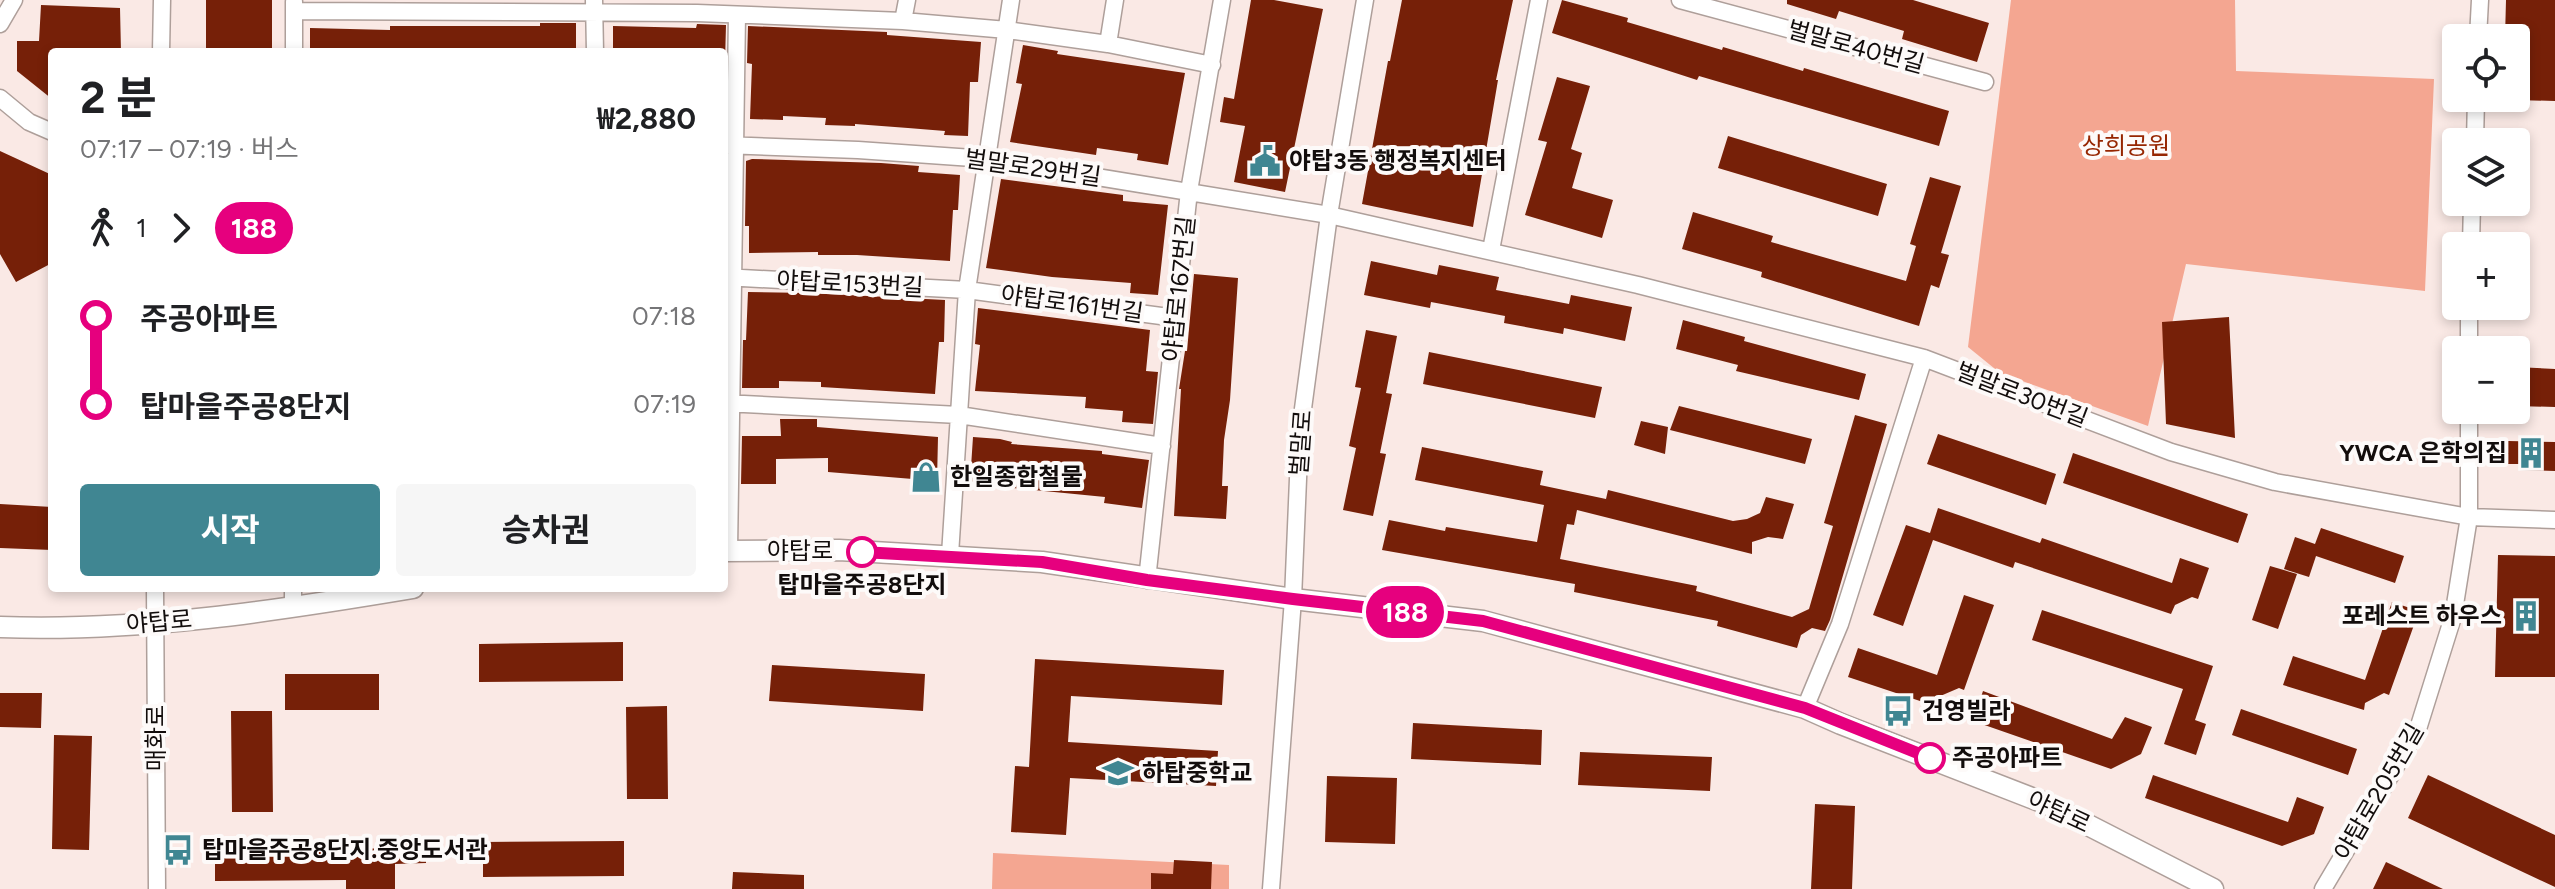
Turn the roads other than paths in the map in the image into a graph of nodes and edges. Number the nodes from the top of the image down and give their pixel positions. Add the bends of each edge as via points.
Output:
1 (14, 0) edge
2 (162, 0) edge
3 (907, 0) edge
4 (1011, 0) edge
5 (1115, 0) edge
6 (1222, 0) edge
7 (1365, 0) edge
8 (1539, 0) edge
9 (1680, 0) edge
10 (2480, 0) edge
11 (294, 6) edge
12 (396, 6) edge
13 (493, 6) edge
14 (594, 6) edge
15 (697, 7) edge
16 (737, 15) junction
17 (903, 21) junction
18 (0, 24) edge
19 (2479, 24) edge
20 (1007, 30) junction
21 (1108, 44) junction
22 (161, 48) edge
23 (294, 48) edge
24 (595, 48) edge
25 (1212, 65) junction
26 (1985, 82) dead end
27 (0, 98) edge
28 (48, 130) edge
29 (729, 145) edge
30 (987, 159) junction
31 (1189, 191) junction
32 (1329, 215) junction
33 (1491, 250) junction
34 (728, 277) edge
35 (967, 290) junction
36 (1176, 318) junction
37 (1924, 358) junction
38 (728, 403) edge
39 (959, 415) junction
40 (2469, 424) edge
41 (1162, 446) junction
42 (2469, 517) junction
43 (2555, 520) edge
44 (728, 551) edge
45 (950, 555) junction
46 (1147, 580) junction
47 (155, 592) edge
48 (365, 592) edge
49 (293, 598) edge
50 (1293, 599) junction
51 (155, 624) junction
52 (0, 627) edge
53 (1805, 708) junction
54 (157, 889) edge
55 (1272, 889) edge
56 (2213, 889) edge
57 (2323, 889) edge

1 - 18 street
2 - 22 street
3 - 17 street
4 - 20 street, 야탑로161번길
5 - 21 street
6 - 25 street, 야탑로167번길
7 - 32 street, 벌말로
8 - 33 street
9 - 26 street, 벌말로40번길
10 - 19 street
11 - 12 street
11 - 23 street
12 - 13 street
13 - 14 street
14 - 15 street
14 - 24 street
15 - 16 street
16 - 17 street
16 - 29 street
17 - 20 street
20 - 21 street
20 - 30 street, 야탑로161번길
21 - 25 street
25 - 31 street, 야탑로167번길
27 - 28 street
29 - 30 street, 벌말로29번길
29 - 34 street
30 - 31 street, 벌말로29번길
30 - 35 street, 야탑로161번길
31 - 32 street, 벌말로29번길
31 - 36 street, 야탑로167번길
32 - 33 street, 벌말로30번길
32 - 50 street, 벌말로 via 1300,431
33 - 37 street, 벌말로30번길
34 - 35 street, 야탑로153번길
35 - 36 street, 야탑로161번길
35 - 39 street, 야탑로161번길
36 - 41 street, 야탑로167번길
37 - 42 street, 벌말로30번길 via 2186,457 2275,482
37 - 53 street via 1840,624
38 - 39 street
39 - 41 street
39 - 45 street, 야탑로161번길
40 - 42 street, 야탑로205번길
41 - 46 street, 야탑로167번길
42 - 43 street, 벌말로30번길
42 - 57 street, 야탑로205번길 via 2453,617 2418,729
44 - 45 street, 야탑로
45 - 46 street, 야탑로 via 1042,562
46 - 50 street, 야탑로
47 - 51 street, 매화로
48 - 49 street, 야탑로
49 - 51 street, 야탑로
50 - 53 street, 야탑로 via 1483,621
50 - 55 street, 벌말로
51 - 52 street, 야탑로 via 66,630
51 - 54 street, 매화로
53 - 56 street, 야탑로 via 2047,804

